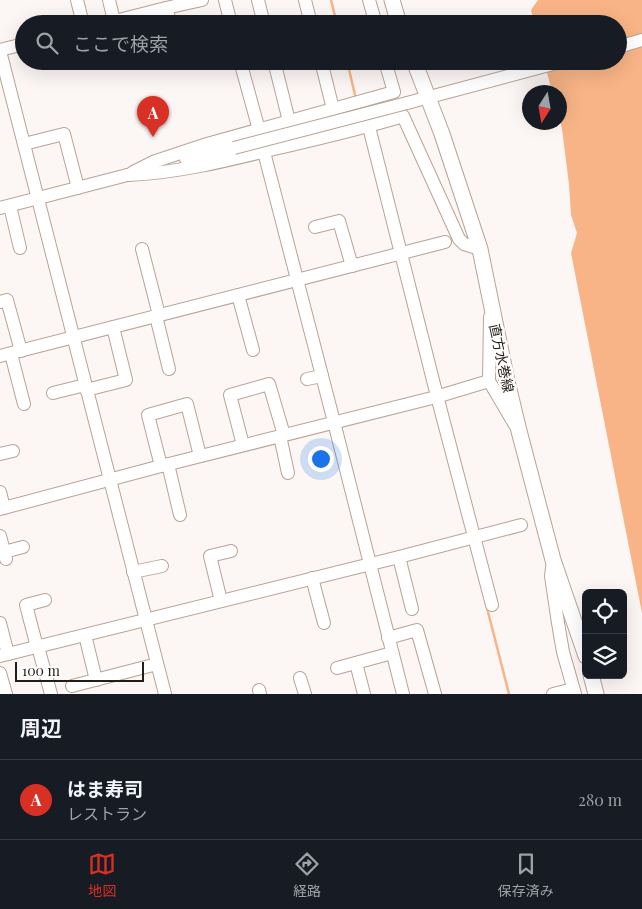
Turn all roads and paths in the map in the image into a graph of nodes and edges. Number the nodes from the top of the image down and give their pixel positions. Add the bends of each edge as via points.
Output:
1 (77, 0) edge
2 (109, 0) edge
3 (202, 0) edge
4 (225, 0) edge
5 (258, 0) edge
6 (305, 0) edge
7 (369, 0) edge
8 (392, 0) edge
9 (166, 8) junction
10 (81, 15) edge
11 (108, 15) edge
12 (137, 15) edge
13 (168, 15) edge
14 (229, 15) edge
15 (262, 15) edge
16 (309, 15) edge
17 (373, 15) edge
18 (397, 15) edge
19 (642, 40) edge
20 (627, 44) edge
21 (15, 46) edge
22 (0, 50) edge
23 (243, 70) edge
24 (276, 70) edge
25 (322, 70) edge
26 (388, 70) edge
27 (419, 70) edge
28 (530, 70) edge
29 (433, 96) junction
30 (333, 109) junction
31 (289, 121) junction
32 (366, 127) junction
33 (262, 129) junction
34 (24, 144) junction
35 (267, 151) junction
36 (128, 174) junction
37 (78, 188) junction
38 (38, 199) junction
39 (5, 207) edge
40 (315, 227) dead end
41 (445, 242) dead end
42 (20, 248) dead end
43 (142, 249) dead end
44 (480, 249) junction
45 (398, 254) junction
46 (352, 266) junction
47 (300, 279) junction
48 (238, 295) junction
49 (0, 302) edge
50 (490, 302) junction
51 (158, 316) junction
52 (113, 327) junction
53 (73, 337) junction
54 (253, 350) dead end
55 (11, 354) edge
56 (169, 369) dead end
57 (322, 376) junction
58 (307, 379) dead end
59 (489, 381) junction
60 (86, 388) junction
61 (53, 393) dead end
62 (435, 397) junction
63 (24, 404) dead end
64 (336, 421) junction
65 (519, 432) junction
66 (282, 435) junction
67 (243, 445) junction
68 (13, 451) dead end
69 (0, 454) edge
70 (200, 456) junction
71 (164, 465) junction
72 (288, 474) dead end
73 (109, 481) junction
74 (0, 492) edge
75 (2, 508) edge
76 (181, 515) dead end
77 (522, 525) dead end
78 (0, 536) edge
79 (471, 538) junction
80 (23, 547) dead end
81 (231, 551) dead end
82 (398, 558) junction
83 (553, 560) junction
84 (373, 564) junction
85 (162, 566) dead end
86 (133, 572) junction
87 (312, 578) junction
88 (45, 600) dead end
89 (221, 601) junction
90 (492, 605) dead end
91 (412, 609) dead end
92 (146, 620) junction
93 (0, 623) edge
94 (324, 623) dead end
95 (85, 636) junction
96 (391, 637) junction
97 (582, 644) edge
98 (38, 647) junction
99 (392, 653) junction
100 (4, 655) edge
101 (356, 663) junction
102 (157, 664) junction
103 (337, 668) dead end
104 (0, 673) edge
105 (300, 678) dead end
106 (592, 679) edge
107 (96, 680) junction
108 (72, 686) dead end
109 (574, 692) edge
110 (6, 694) edge
111 (51, 694) edge
112 (165, 694) edge
113 (305, 694) edge
114 (364, 694) edge
115 (403, 694) edge
116 (435, 694) edge
117 (553, 694) edge
118 (596, 694) edge

1 - 10 street
2 - 11 street
3 - 9 street
4 - 14 street
5 - 15 street
6 - 16 street
7 - 17 street
8 - 18 main road
9 - 12 street
9 - 13 street
19 - 20 street
21 - 22 street
22 - 34 street
23 - 33 street
24 - 31 street
25 - 30 street
26 - 30 street via 394,92
27 - 29 main road, 直方水巻線
28 - 29 street
29 - 36 street, bridge
29 - 44 main road, 直方水巻線
30 - 31 street
31 - 33 street
32 - 35 street
32 - 44 street via 403,116 459,239
32 - 45 street
33 - 36 street via 153,162
34 - 37 street via 64,134
34 - 38 street
35 - 36 street via 184,169
35 - 47 street
36 - 37 street
37 - 38 street
38 - 39 street
38 - 53 street
39 - 42 street
40 - 46 street via 340,221
41 - 45 street
43 - 51 street
44 - 50 main road, 直方水巻線
45 - 46 street
45 - 62 street
46 - 47 street
47 - 48 street
47 - 57 street
48 - 51 street
48 - 54 street
49 - 55 street via 7,300
50 - 59 street
50 - 65 main road, 直方水巻線
51 - 52 street
51 - 56 street
52 - 53 street
52 - 60 street via 126,380
53 - 55 street
53 - 60 street
55 - 63 street
57 - 58 street
57 - 64 street
59 - 62 street
59 - 65 street
60 - 61 street
60 - 73 street
62 - 64 street
62 - 79 street
64 - 66 street
64 - 84 street
65 - 83 main road, 直方水巻線
66 - 67 street
66 - 67 street via 269,384 230,395
66 - 72 street
67 - 70 street
68 - 69 street
70 - 71 street
70 - 71 street via 187,404 148,415
71 - 73 street
71 - 76 street
73 - 75 street
73 - 86 street
74 - 75 street
77 - 79 street
78 - 80 street via 5,555
79 - 82 street
79 - 90 street
81 - 89 street via 210,556
82 - 84 street
82 - 91 street
83 - 97 main road, 直方水巻線
83 - 109 street via 550,576 553,595
84 - 87 street
84 - 96 street
85 - 86 street
86 - 92 street
87 - 89 street
87 - 94 street
88 - 98 street via 26,605
89 - 92 street
92 - 95 street
92 - 102 street
93 - 100 street
95 - 98 street
95 - 107 street
96 - 99 street
96 - 116 street via 417,630
98 - 100 street
98 - 111 street
99 - 101 street
99 - 115 street
101 - 103 street
101 - 114 street
102 - 107 street
102 - 112 street
104 - 110 street
105 - 113 street
106 - 118 main road
107 - 108 street
109 - 117 street

